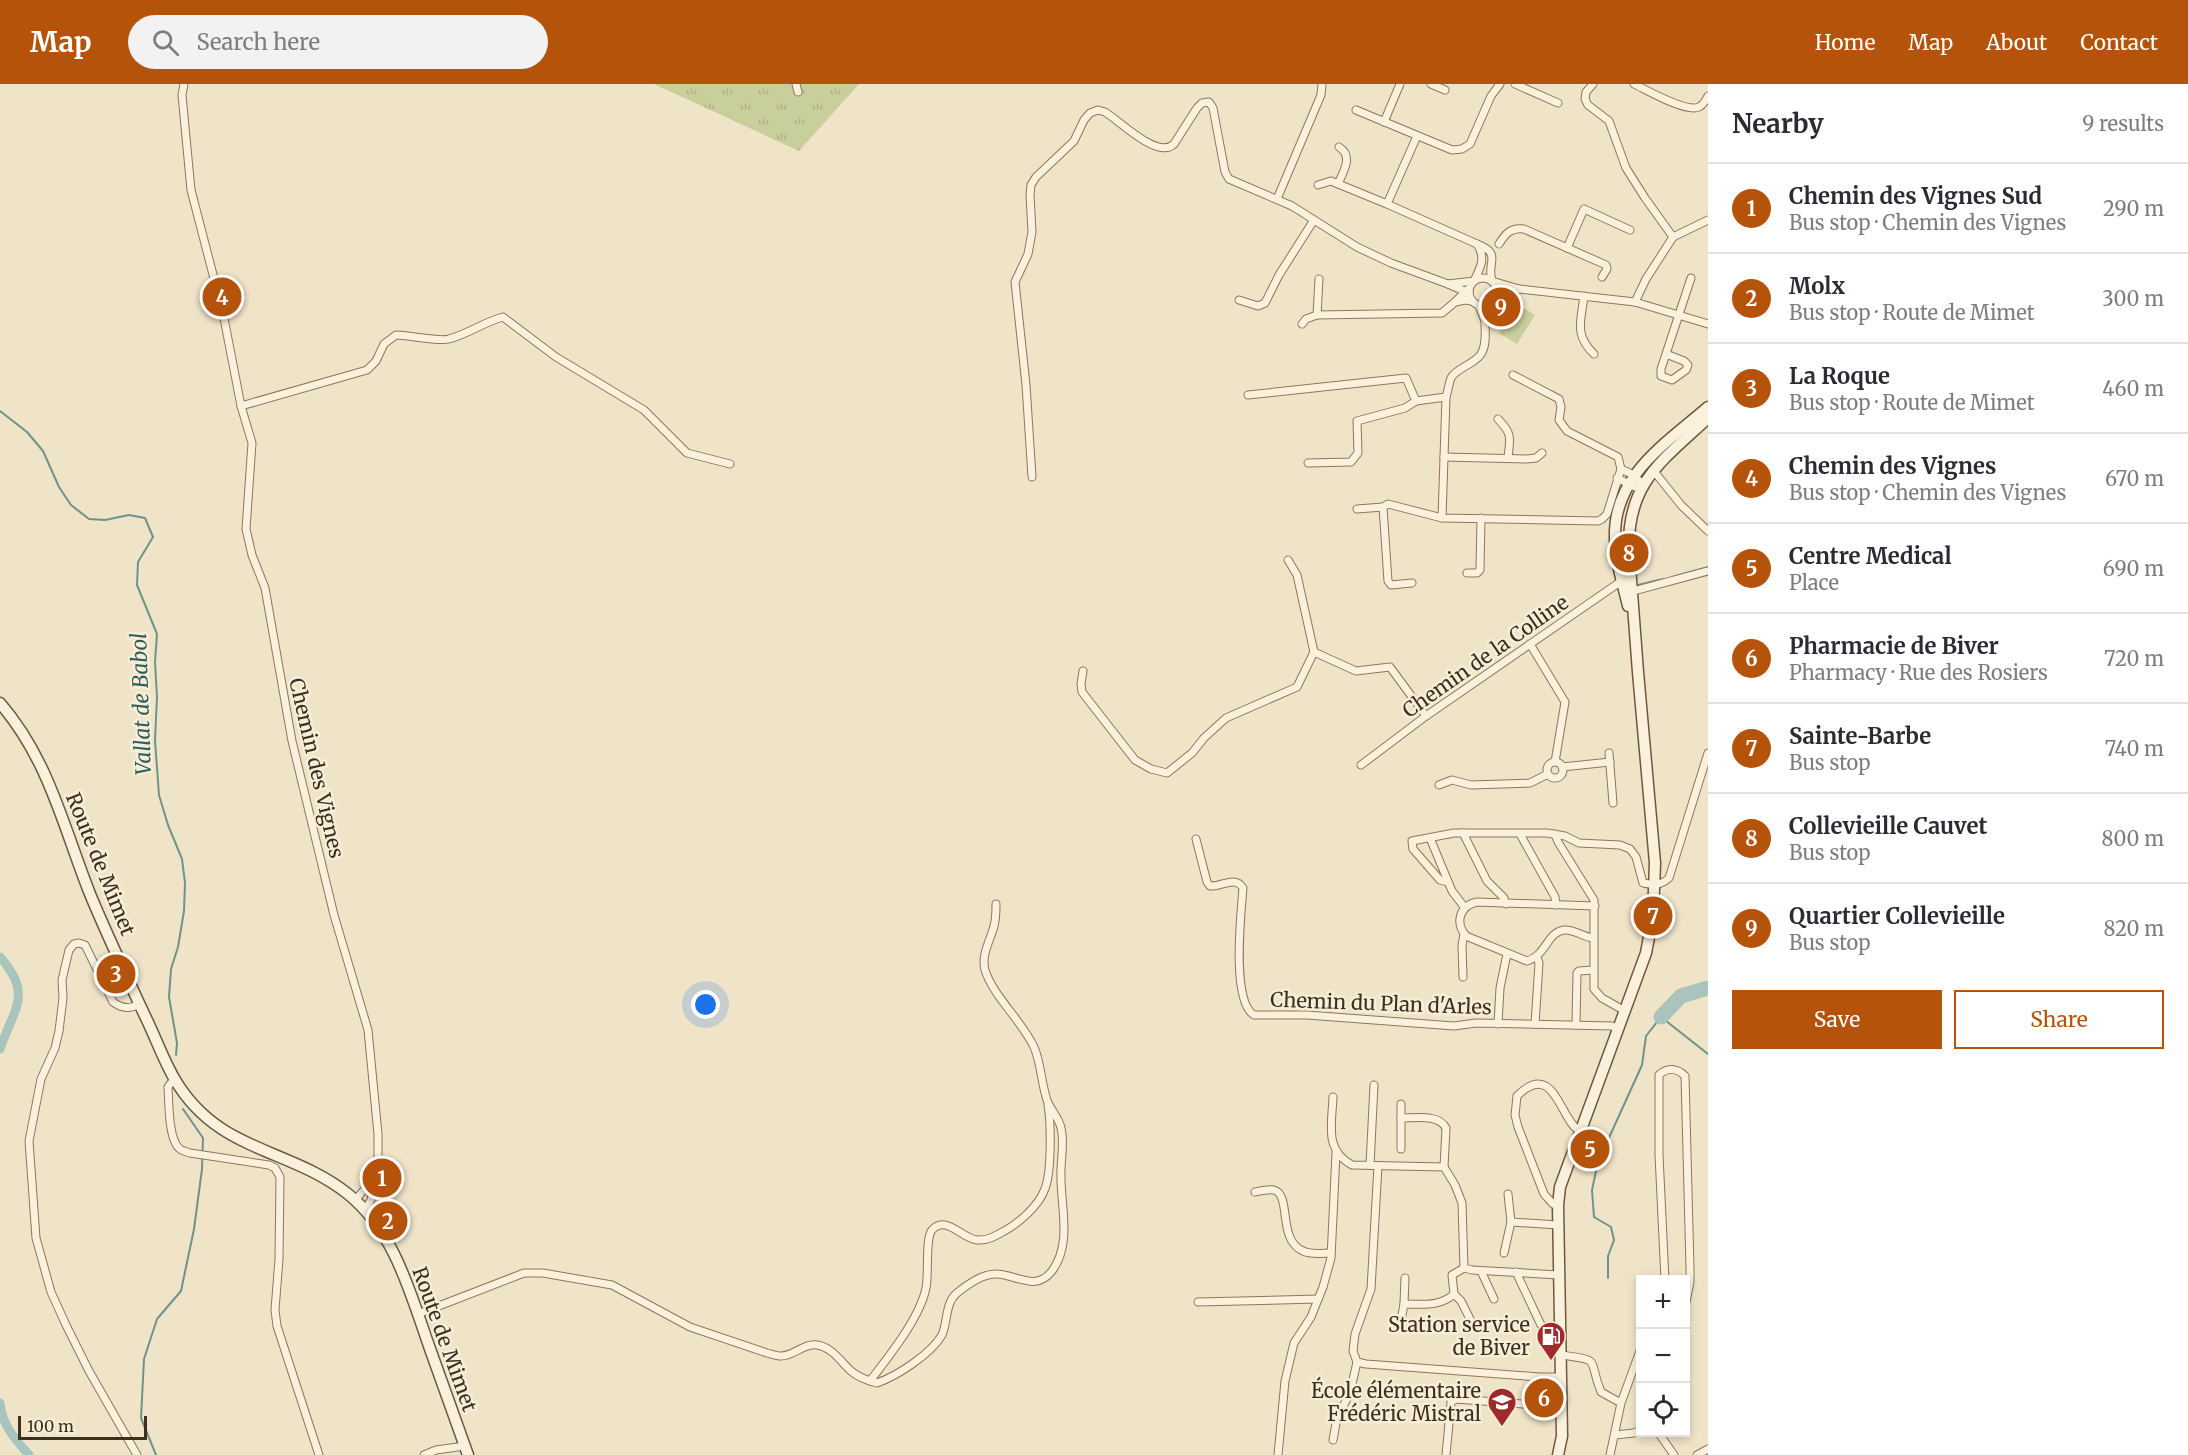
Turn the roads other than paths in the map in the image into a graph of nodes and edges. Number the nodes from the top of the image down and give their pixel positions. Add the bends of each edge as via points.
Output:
1 (184, 84) edge
2 (1322, 84) edge
3 (1400, 84) edge
4 (1431, 84) edge
5 (1500, 84) edge
6 (1515, 84) edge
7 (1593, 84) edge
8 (1634, 84) edge
9 (1444, 90) dead end
10 (1708, 96) edge
11 (1558, 103) dead end
12 (1356, 110) dead end
13 (1384, 122) junction
14 (1417, 136) junction
15 (1339, 147) dead end
16 (1338, 184) junction
17 (1318, 185) dead end
18 (1277, 199) junction
19 (1387, 204) junction
20 (1314, 220) junction
21 (1708, 220) edge
22 (1630, 230) dead end
23 (1673, 237) junction
24 (1499, 244) junction
25 (1567, 248) junction
26 (1485, 250) junction
27 (1494, 259) junction
28 (1602, 277) dead end
29 (1691, 278) dead end
30 (1319, 279) dead end
31 (1474, 281) junction
32 (1492, 281) junction
33 (1448, 284) junction
34 (1519, 289) junction
35 (1468, 291) junction
36 (1584, 296) junction
37 (1497, 297) junction
38 (1239, 300) dead end
39 (1472, 301) junction
40 (1455, 302) junction
41 (1635, 302) junction
42 (1491, 304) junction
43 (1479, 306) junction
44 (1317, 315) junction
45 (1680, 315) junction
46 (1485, 321) junction
47 (1302, 324) dead end
48 (1708, 324) edge
49 (1594, 354) dead end
50 (1666, 354) dead end
51 (1513, 375) dead end
52 (1248, 395) dead end
53 (1446, 397) junction
54 (1416, 401) junction
55 (242, 405) junction
56 (1707, 412) edge
57 (1498, 419) dead end
58 (1542, 453) dead end
59 (1444, 457) junction
60 (1508, 458) junction
61 (1308, 463) dead end
62 (730, 464) dead end
63 (1621, 469) junction
64 (1653, 470) junction
65 (1032, 477) dead end
66 (1617, 478) junction
67 (1631, 480) junction
68 (1643, 485) junction
69 (1385, 505) junction
70 (1357, 509) dead end
71 (1442, 518) junction
72 (1481, 518) junction
73 (1708, 531) edge
74 (1288, 560) dead end
75 (1708, 571) edge
76 (1467, 573) dead end
77 (1627, 580) junction
78 (1412, 583) dead end
79 (1628, 592) junction
80 (1530, 644) junction
81 (1314, 652) junction
82 (1083, 671) dead end
83 (0, 703) edge
84 (1426, 716) junction
85 (1609, 753) dead end
86 (1708, 753) edge
87 (1555, 762) junction
88 (1610, 762) junction
89 (1361, 765) dead end
90 (1562, 767) junction
91 (1548, 774) junction
92 (1439, 785) dead end
93 (1613, 803) dead end
94 (1463, 833) junction
95 (1520, 834) junction
96 (1556, 834) junction
97 (1430, 838) junction
98 (1196, 839) dead end
99 (1448, 882) junction
100 (1655, 885) junction
101 (996, 904) dead end
102 (1506, 904) junction
103 (1556, 905) junction
104 (1595, 906) junction
105 (1465, 908) junction
106 (1464, 934) junction
107 (1593, 938) junction
108 (1507, 954) junction
109 (1537, 957) junction
110 (1593, 970) junction
111 (1463, 977) dead end
112 (140, 1004) junction
113 (1624, 1011) junction
114 (1498, 1024) junction
115 (1535, 1024) junction
116 (1576, 1025) junction
117 (1618, 1029) junction
118 (174, 1078) junction
119 (1374, 1085) dead end
120 (1333, 1097) dead end
121 (1047, 1101) junction
122 (1401, 1104) dead end
123 (1401, 1118) junction
124 (1580, 1131) junction
125 (1401, 1149) dead end
126 (1336, 1153) junction
127 (1374, 1166) junction
128 (1444, 1167) junction
129 (375, 1178) junction
130 (1255, 1192) dead end
131 (1508, 1194) dead end
132 (355, 1200) junction
133 (1558, 1205) junction
134 (365, 1210) junction
135 (1511, 1222) junction
136 (1558, 1225) junction
137 (1331, 1253) junction
138 (1504, 1253) dead end
139 (1464, 1268) junction
140 (1481, 1271) junction
141 (1516, 1272) junction
142 (1559, 1275) junction
143 (1666, 1275) edge
144 (1688, 1275) edge
145 (1405, 1278) dead end
146 (1454, 1294) junction
147 (1318, 1299) junction
148 (1494, 1299) dead end
149 (1198, 1302) dead end
150 (1404, 1304) junction
151 (418, 1314) junction
152 (1400, 1326) dead end
153 (1474, 1327) dead end
154 (1548, 1330) dead end
155 (1561, 1355) junction
156 (1357, 1362) junction
157 (1636, 1364) edge
158 (1561, 1377) junction
159 (870, 1381) junction
160 (1621, 1403) junction
161 (1562, 1407) junction
162 (1636, 1432) edge
163 (1615, 1435) junction
164 (1562, 1436) junction
165 (1661, 1437) edge
166 (1333, 1440) dead end
167 (1708, 1449) edge
168 (466, 1451) edge
169 (137, 1455) edge
170 (319, 1455) edge
171 (424, 1455) edge
172 (1278, 1455) edge
173 (1446, 1455) edge
174 (1558, 1455) edge
175 (1566, 1455) edge
176 (1610, 1455) edge
177 (1674, 1455) edge
178 (1697, 1455) edge

1 - 55 street, Chemin des Vignes via 191,190
2 - 18 street via 1321,95
3 - 13 street
4 - 9 street
5 - 14 street via 1470,144 1452,150
6 - 11 street
7 - 23 street via 1586,92 1588,105 1609,121 1626,168
8 - 10 street via 1691,109 1699,107
12 - 13 street
13 - 14 street
14 - 19 street
15 - 16 street via 1346,152 1347,162
16 - 17 street via 1331,181
16 - 19 street
18 - 20 street
18 - 65 street via 1227,176 1209,102 1197,108 1174,144 1163,149 1105,112 1090,113 1074,141 1031,185 1032,232 1016,282
19 - 26 street
20 - 33 street via 1391,263
20 - 38 street via 1265,303 1258,306
21 - 23 street
22 - 25 street via 1584,209
23 - 41 street
24 - 25 street via 1508,232 1518,228
24 - 26 street
24 - 27 street
25 - 28 street via 1606,265
26 - 27 street
26 - 31 street
27 - 32 street
29 - 45 street
30 - 44 street
31 - 32 street
31 - 33 street
31 - 35 street
32 - 34 street
32 - 37 street
33 - 35 street
34 - 36 street
34 - 37 street
35 - 39 street
35 - 40 street
36 - 41 street
36 - 49 street via 1579,332
37 - 42 street
39 - 40 street
39 - 43 street
40 - 44 street via 1442,313
41 - 45 street
42 - 43 street
42 - 46 street
43 - 46 street
44 - 47 street
45 - 48 street
45 - 50 street
46 - 53 street via 1481,354 1454,374
51 - 63 street via 1559,399 1562,407 1558,416 1566,431 1614,454
52 - 54 street via 1406,378
53 - 54 street
53 - 59 street
54 - 61 street via 1405,408 1357,421 1358,453 1351,462
55 - 62 street via 367,370 384,344 396,335 446,340 503,317 556,357 644,410 687,453
55 - 129 street, Chemin des Vignes via 252,443 246,529 265,588 300,776 334,915 368,1030 378,1134
56 - 64 main road
56 - 67 main road via 1655,452
57 - 60 street via 1509,430
58 - 60 street via 1536,458
59 - 60 street
59 - 71 street
63 - 66 street
63 - 67 street
64 - 68 main road
64 - 73 street
66 - 67 street
66 - 72 street via 1607,514 1600,520
67 - 68 street via 1635,487
67 - 77 main road via 1620,505 1614,537
68 - 77 main road via 1633,509
69 - 70 street
69 - 71 street
69 - 78 street via 1388,581 1391,585
71 - 72 street
72 - 76 street via 1480,570
74 - 81 street via 1297,575
75 - 79 street
77 - 79 main road
77 - 80 street, Chemin de la Colline
79 - 100 main road
80 - 84 street, Chemin de la Colline
80 - 87 street via 1565,702
81 - 82 street via 1297,687 1226,718 1167,773 1135,760 1082,692
81 - 84 street via 1356,671 1390,667
83 - 112 main road, Route de Mimet via 19,725 44,770 90,893
84 - 89 street, Chemin de la Colline
85 - 88 street
86 - 100 street via 1669,878
87 - 90 street
87 - 91 street via 1547,766
88 - 90 street
88 - 93 street
90 - 91 street via 1562,774 1557,777
91 - 92 street via 1530,783 1471,785 1452,780
94 - 95 street
94 - 97 street
94 - 102 street via 1487,881
95 - 96 street
95 - 103 street
96 - 100 street via 1580,843 1626,847 1636,857 1643,883
96 - 104 street
97 - 99 street
97 - 99 street via 1411,844 1440,880
98 - 114 street, Chemin du Plan d'Arles via 1210,886 1234,881 1243,888 1239,969 1247,1008 1254,1016 1307,1015 1454,1026
99 - 105 street
100 - 113 main road via 1646,953
101 - 121 street via 994,927 985,951 985,969 1035,1048
102 - 103 street
102 - 105 street via 1477,902
103 - 104 street
104 - 107 street
105 - 106 street via 1459,921
106 - 108 street
106 - 111 street
107 - 109 street via 1560,931
107 - 110 street
108 - 109 street via 1527,961
108 - 114 street
109 - 115 street
110 - 113 street via 1594,989 1602,999
110 - 116 street via 1577,973
112 - 118 main road, Route de Mimet
112 - 169 street via 122,1008 113,1002 85,945 72,946 62,980 56,1048 37,1094 29,1141 36,1238 51,1292 88,1371
113 - 117 main road
114 - 115 street, Chemin du Plan d'Arles
115 - 116 street, Chemin du Plan d'Arles
116 - 117 street, Chemin du Plan d'Arles
117 - 124 main road
118 - 132 main road, Route de Mimet via 222,1131 323,1177
118 - 170 street via 168,1087 170,1116 175,1142 181,1150 269,1165 280,1177 277,1326
119 - 127 street
120 - 126 street via 1332,1141
121 - 159 street via 1051,1124 1045,1190 1033,1207 989,1239 968,1238 946,1224 931,1231 927,1287 921,1307
121 - 159 street via 1061,1128 1062,1143 1064,1228 1061,1251 1052,1270 1035,1282 999,1274 978,1279 955,1294 941,1336 927,1351 892,1378
122 - 123 street
123 - 125 street
123 - 128 street via 1436,1119 1444,1124
124 - 133 main road via 1560,1186
124 - 133 street via 1570,1124 1550,1089 1529,1087 1517,1096 1518,1127 1544,1194
126 - 127 street via 1352,1165
126 - 137 street
127 - 128 street
127 - 156 street via 1371,1289 1355,1334 1353,1351
128 - 139 street via 1462,1203
129 - 132 street
129 - 134 street, Chemin des Vignes
130 - 137 street via 1275,1190 1283,1198 1286,1228 1296,1247 1305,1252
131 - 135 street
132 - 134 main road, Route de Mimet
133 - 136 main road
134 - 151 main road, Route de Mimet via 390,1245
135 - 136 street
135 - 138 street
136 - 142 main road
137 - 147 street
139 - 140 street
139 - 146 street via 1452,1275
140 - 141 street
140 - 148 street
141 - 142 street
141 - 154 street via 1541,1325
142 - 155 main road
143 - 144 street via 1659,1075 1672,1069 1685,1077
145 - 150 street
146 - 150 street via 1440,1303
146 - 153 street
147 - 149 street
147 - 172 street via 1294,1343 1285,1381
150 - 152 street
151 - 159 street via 524,1273 543,1273 612,1285 690,1327 767,1353 780,1356 807,1345 823,1346 853,1373
151 - 168 main road, Route de Mimet
155 - 158 main road
155 - 160 street via 1592,1362 1601,1392
156 - 158 street
156 - 166 street
157 - 160 street
158 - 161 main road
160 - 163 street
161 - 164 main road
161 - 173 street via 1456,1399 1451,1402
162 - 163 street
163 - 176 street
164 - 174 main road
164 - 175 main road
165 - 177 street
167 - 178 street
168 - 171 street via 436,1450

